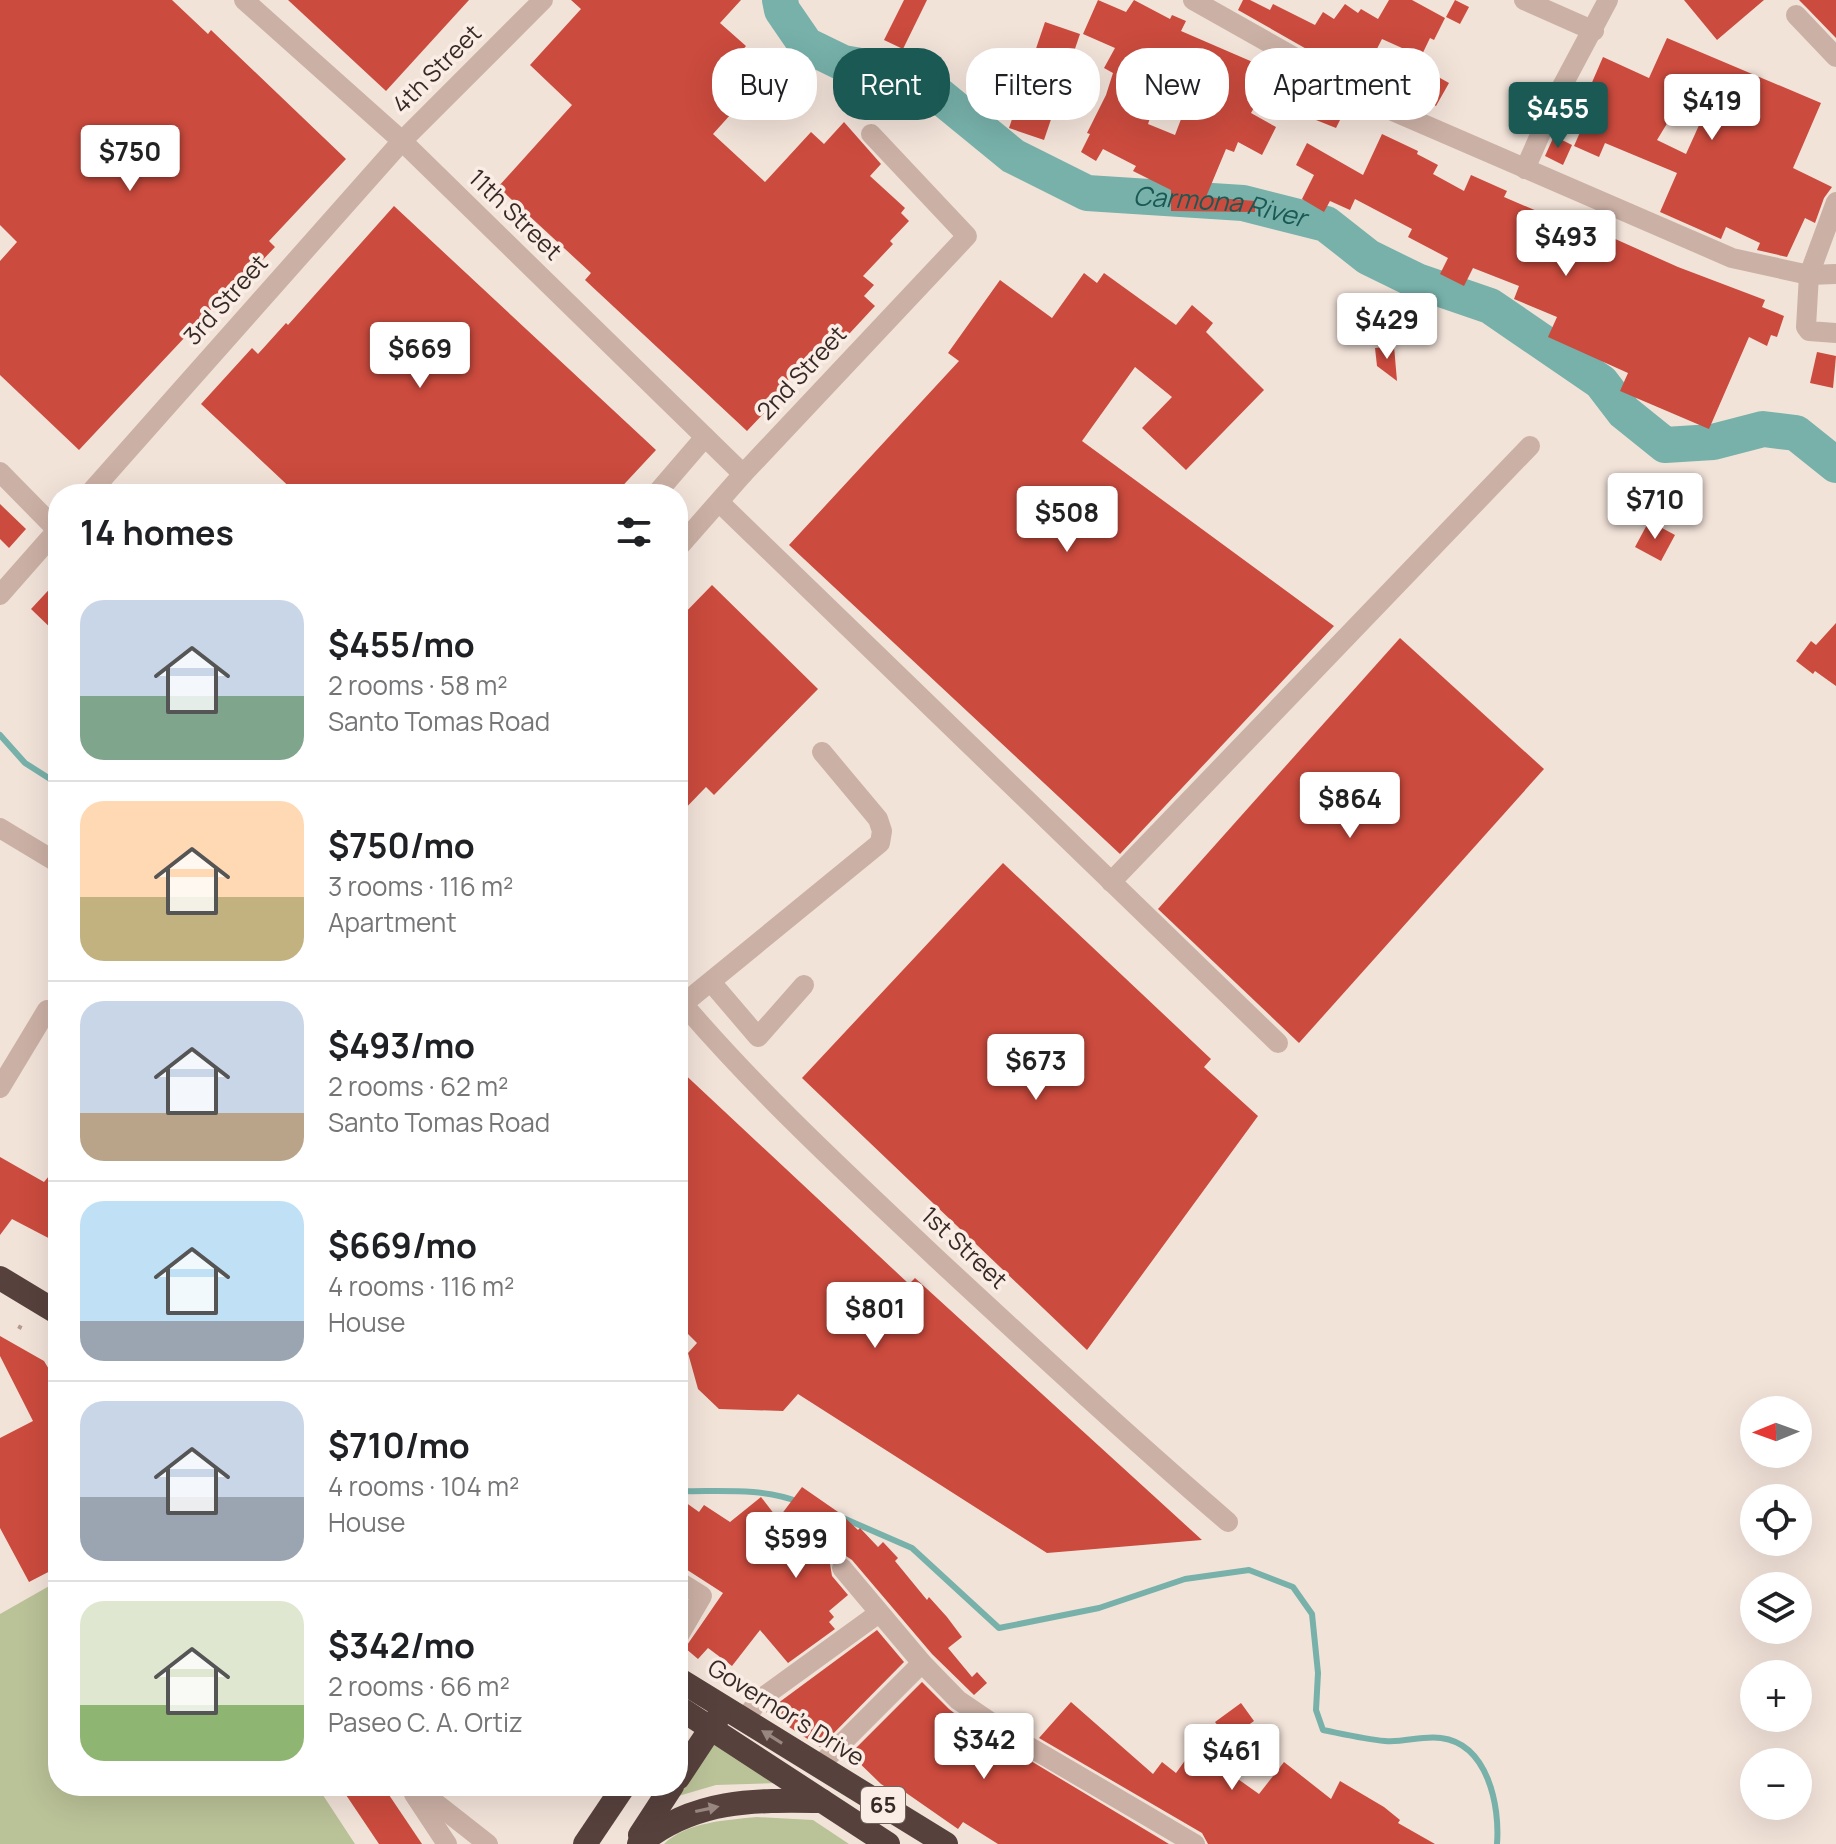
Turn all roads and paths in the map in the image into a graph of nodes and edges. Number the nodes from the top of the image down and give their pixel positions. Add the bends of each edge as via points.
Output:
1 (244, 0) edge
2 (543, 0) edge
3 (1193, 0) edge
4 (1524, 0) edge
5 (1608, 0) edge
6 (1796, 15) dead end
7 (1594, 31) junction
8 (1836, 57) edge
9 (871, 134) dead end
10 (402, 141) junction
11 (1525, 169) junction
12 (1836, 202) edge
13 (1836, 274) edge
14 (1809, 275) junction
15 (1836, 333) edge
16 (705, 437) junction
17 (1530, 446) dead end
18 (0, 472) edge
19 (743, 474) junction
20 (98, 484) edge
21 (665, 484) edge
22 (719, 502) junction
23 (48, 520) edge
24 (688, 537) edge
25 (48, 541) edge
26 (0, 595) edge
27 (822, 752) dead end
28 (0, 828) edge
29 (48, 857) edge
30 (1111, 882) junction
31 (711, 982) junction
32 (804, 985) dead end
33 (688, 996) edge
34 (47, 1010) dead end
35 (688, 1010) edge
36 (1278, 1043) dead end
37 (0, 1088) edge
38 (0, 1278) edge
39 (48, 1307) edge
40 (1228, 1522) dead end
41 (842, 1568) dead end
42 (688, 1587) edge
43 (879, 1613) junction
44 (688, 1620) edge
45 (922, 1663) junction
46 (688, 1698) edge
47 (688, 1703) edge
48 (734, 1714) junction
49 (711, 1728) junction
50 (688, 1763) edge
51 (819, 1766) junction
52 (417, 1796) edge
53 (424, 1796) edge
54 (616, 1796) edge
55 (666, 1796) edge
56 (822, 1801) junction
57 (447, 1844) edge
58 (488, 1844) edge
59 (585, 1844) edge
60 (636, 1844) edge
61 (888, 1844) edge
62 (946, 1844) edge
63 (1195, 1844) edge

1 - 10 street, 11th Street
2 - 10 street, 4th Street
3 - 11 street via 1379,105
4 - 7 street
5 - 7 street
6 - 8 street
7 - 11 street via 1559,92
9 - 19 street, 2nd Street via 967,236
10 - 16 street, 11th Street
10 - 20 street, 3rd Street
11 - 14 street via 1732,258
12 - 14 street
13 - 14 street
14 - 15 street via 1807,330
16 - 19 street, 11th Street
16 - 21 street
17 - 30 street
18 - 23 street
19 - 22 street, 2nd Street
22 - 24 street, 2nd Street
22 - 30 street
25 - 26 street
27 - 31 street via 878,819 880,843
28 - 29 street
30 - 36 street
31 - 32 street via 758,1037
31 - 33 street
34 - 37 street
35 - 40 street, 1st Street via 739,1068 859,1185
38 - 39 highway
41 - 43 street
42 - 44 street via 702,1596
43 - 45 street
43 - 48 street
45 - 51 street
45 - 63 street via 958,1700 1011,1736
46 - 48 highway, Governor's Drive / 65
47 - 49 highway, Governor's Drive / 65
48 - 49 highway
51 -> 48 highway, Governor's Drive / 65
49 - 50 highway
49 - 56 highway, Governor's Drive / 65
51 - 62 highway, Governor's Drive / 65
52 - 57 street
53 - 58 street
54 - 59 highway
55 - 60 highway
60 -> 56 highway via 695,1811 752,1802
56 - 61 highway, Governor's Drive / 65

